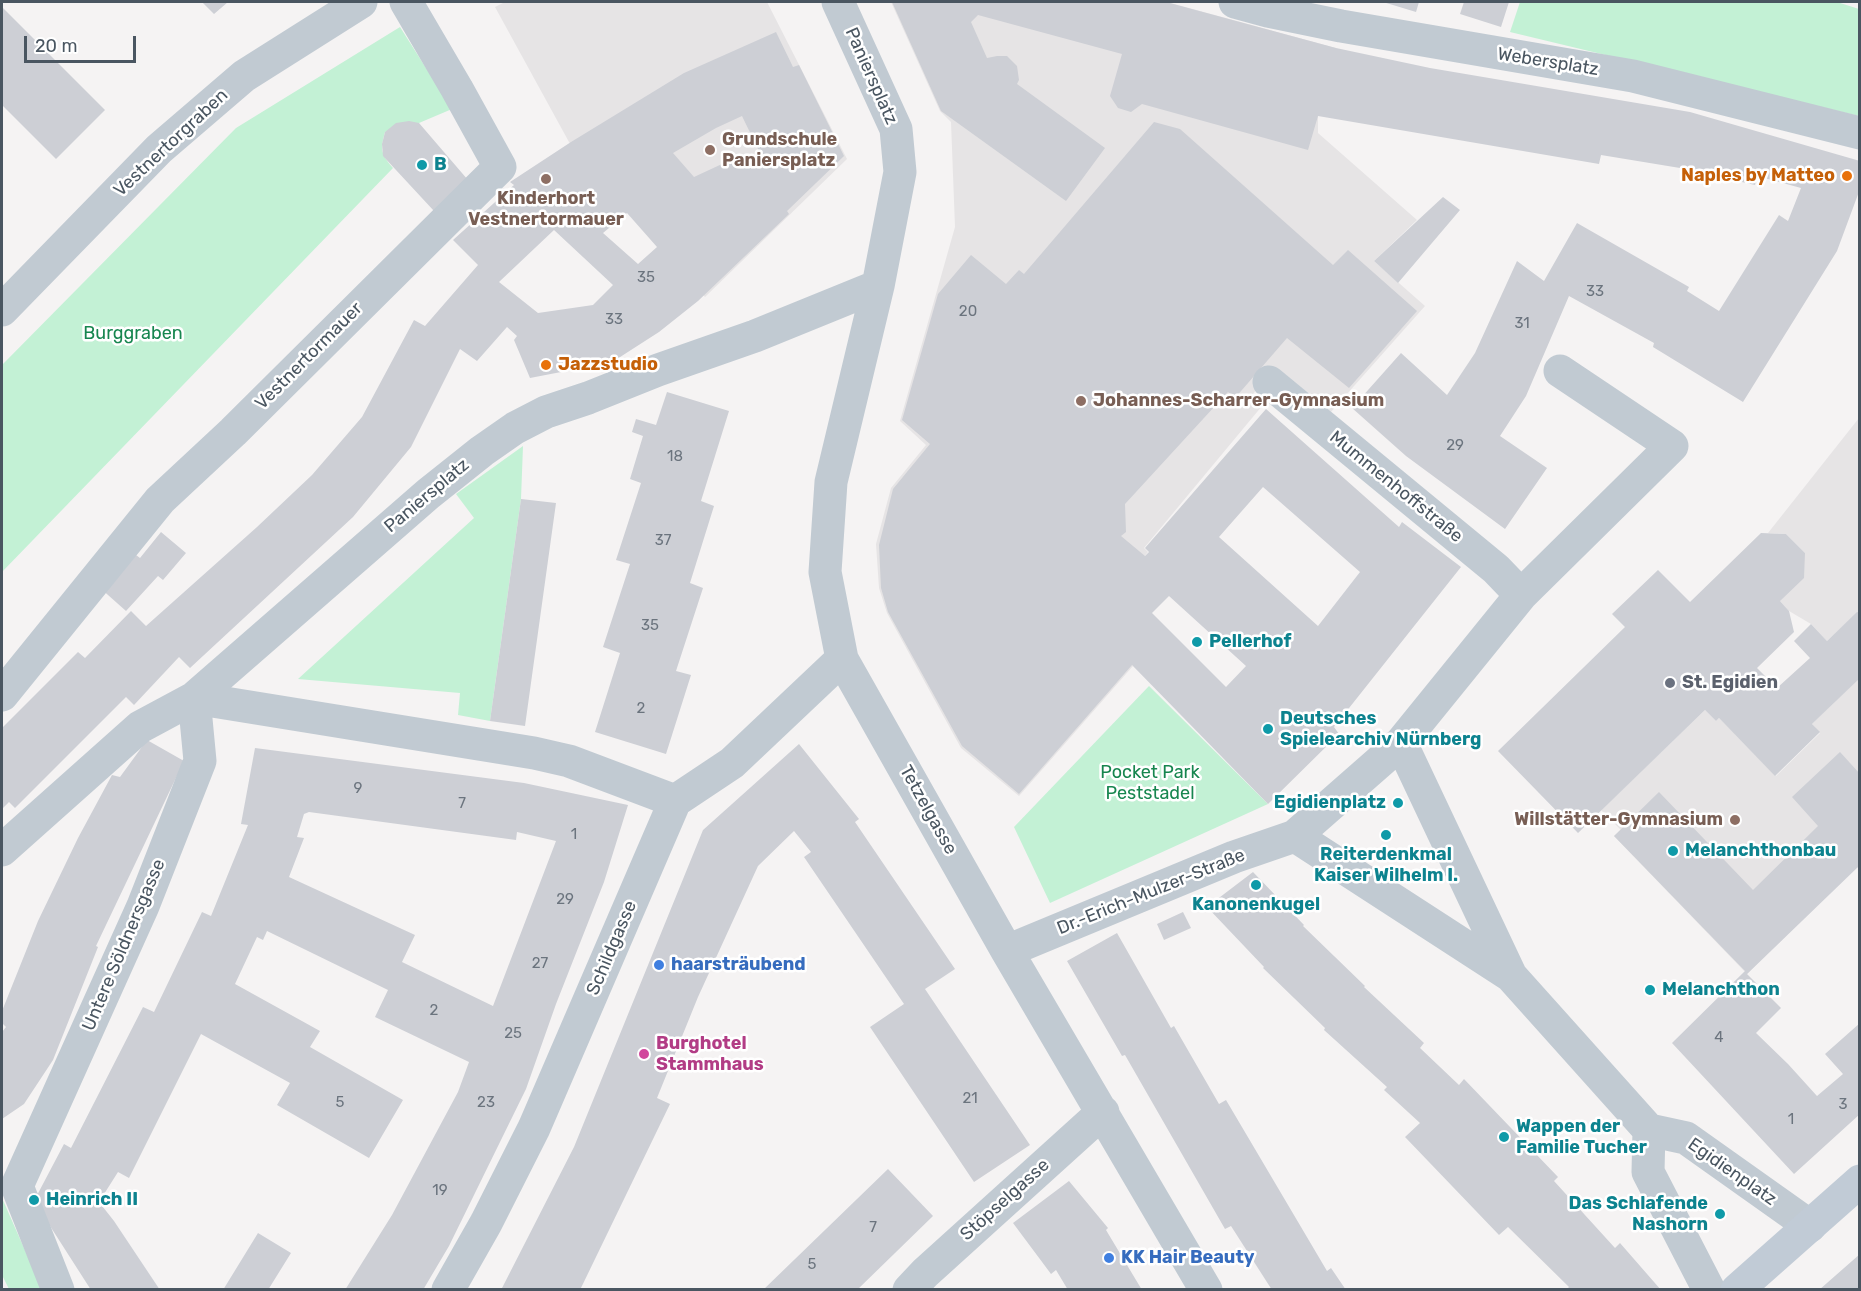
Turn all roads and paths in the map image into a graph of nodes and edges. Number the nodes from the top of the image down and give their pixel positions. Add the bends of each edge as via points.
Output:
1 (361, 2) edge
2 (406, 2) edge
3 (838, 2) edge
4 (1235, 2) edge
5 (1860, 133) edge
6 (879, 286) junction
7 (2, 310) edge
8 (1560, 371) dead end
9 (1269, 382) dead end
10 (1521, 595) junction
11 (843, 659) junction
12 (2, 695) edge
13 (194, 698) junction
14 (1401, 743) junction
15 (675, 801) junction
16 (1295, 836) junction
17 (2, 850) edge
18 (1007, 951) junction
19 (1511, 976) junction
20 (1103, 1112) junction
21 (1649, 1130) junction
22 (1860, 1181) edge
23 (1810, 1226) junction
24 (58, 1290) edge
25 (448, 1290) edge
26 (909, 1290) edge
27 (1206, 1290) edge
28 (1709, 1290) edge
29 (1737, 1290) edge

1 - 7 street, Vestnertorgraben via 244,76 167,141
2 - 12 street, Vestnertormauer via 500,167 160,500
3 - 6 street, Paniersplatz via 896,129 900,172
4 - 5 street, Webersplatz via 1341,26 1633,76
6 - 11 street, Tetzelgasse via 831,482 825,572
6 - 13 street, Paniersplatz via 546,412 515,428 428,494
8 - 10 street via 1672,446
9 - 10 street, Mummenhoffstraße via 1496,569
10 - 14 street
11 - 15 street via 732,763
11 - 18 street, Tetzelgasse
13 - 15 street via 534,753 568,761
13 - 17 street, Paniersplatz via 140,727
13 - 24 street, Untere Söldnersgasse via 200,760 143,906 17,1186
14 - 16 street
14 - 19 street
15 - 25 street, Schildgasse via 534,1128
16 - 18 street, Dr.-Erich-Mulzer-Straße via 1234,857
16 - 19 street
18 - 20 street, Tetzelgasse
19 - 21 street
20 - 26 street, Stöpselgasse
20 - 27 street, Tetzelgasse
21 - 23 street, Egidienplatz via 1686,1138
21 - 28 street via 1648,1172
22 - 23 street
23 - 29 street

